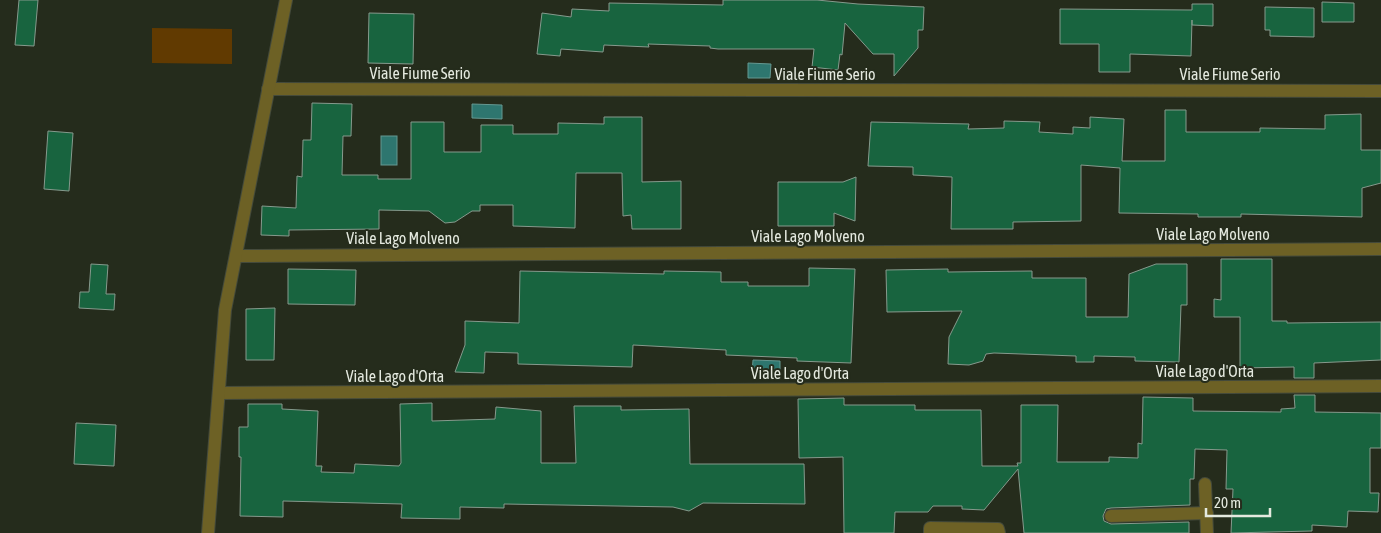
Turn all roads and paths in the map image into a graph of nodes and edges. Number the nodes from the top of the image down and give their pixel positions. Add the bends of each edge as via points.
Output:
1 (286, 0) edge
2 (268, 89) junction
3 (1381, 91) edge
4 (1381, 249) edge
5 (236, 256) junction
6 (1381, 386) edge
7 (219, 393) junction
8 (1205, 484) dead end
9 (1207, 514) junction
10 (1111, 516) dead end
11 (998, 531) edge
12 (208, 533) edge
13 (930, 533) edge
14 (1208, 533) edge

1 - 2 street
2 - 3 street, Viale Fiume Serio
2 - 5 street
4 - 5 street, Viale Lago Molveno
5 - 7 street via 225,310
6 - 7 street, Viale Lago d'Orta
7 - 12 street
8 - 9 street
9 - 10 street
9 - 14 street
11 - 13 street via 930,528

